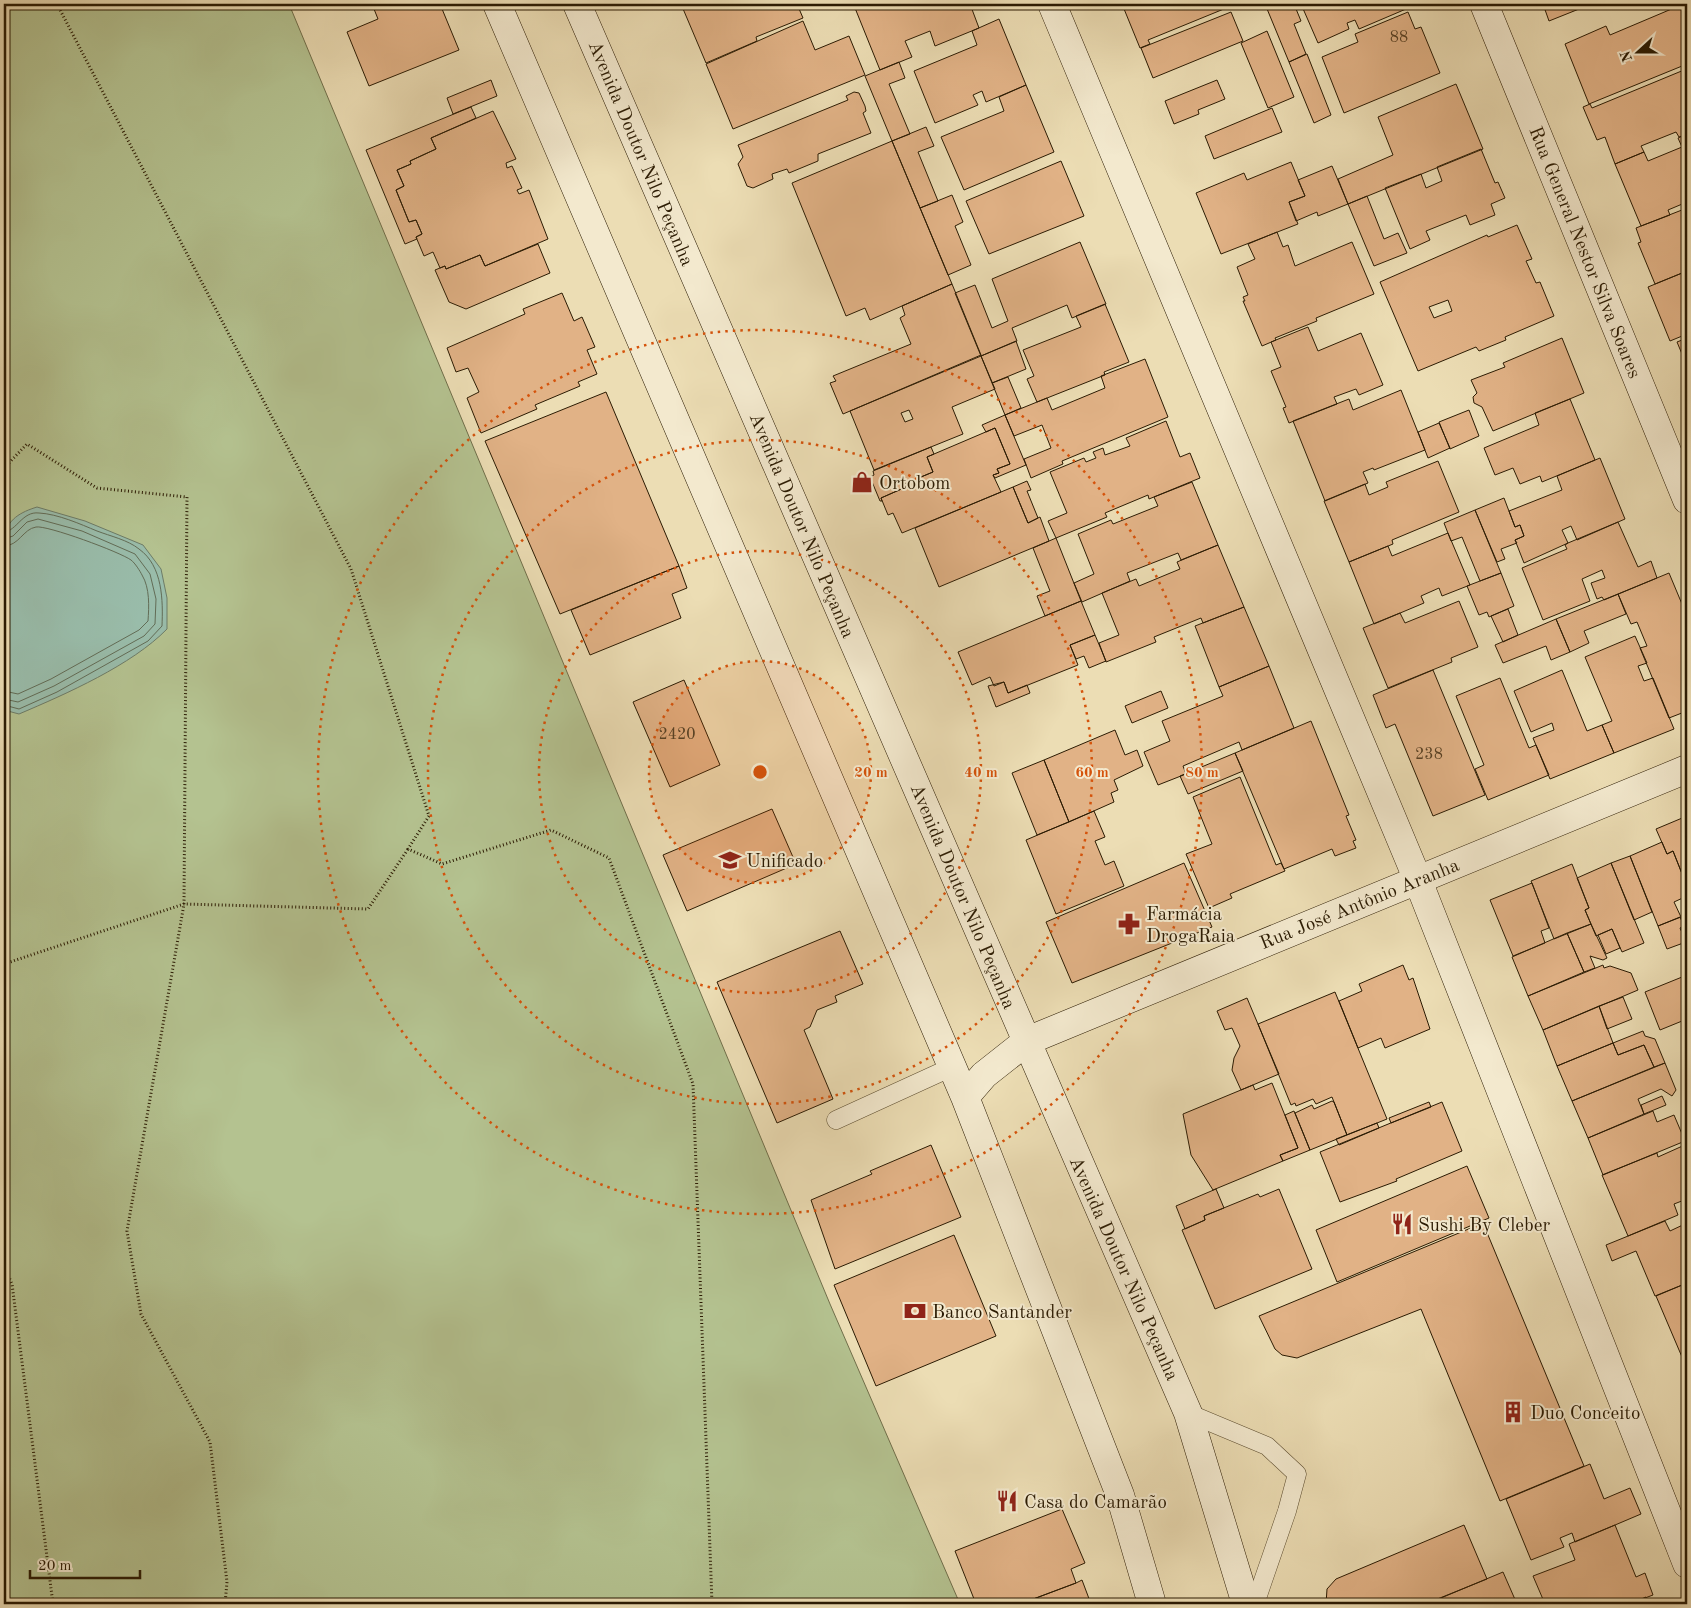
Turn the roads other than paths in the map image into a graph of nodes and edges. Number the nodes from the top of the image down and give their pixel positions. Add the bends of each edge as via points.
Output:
1 (497, 4) edge
2 (577, 4) edge
3 (1052, 4) edge
4 (1484, 4) edge
5 (1687, 500) edge
6 (1687, 769) edge
7 (1417, 878) junction
8 (1027, 1041) junction
9 (952, 1067) junction
10 (964, 1097) junction
11 (836, 1120) dead end
12 (1188, 1413) junction
13 (1687, 1564) edge
14 (1152, 1604) edge
15 (1246, 1604) edge
16 (1255, 1604) edge

1 - 9 main road
2 - 8 main road, Avenida Doutor Nilo Peçanha
3 - 7 main road
4 - 5 main road, Rua General Nestor Silva Soares
6 - 7 main road, Rua José Antônio Aranha
7 - 8 main road, Rua José Antônio Aranha
7 - 13 main road
8 - 10 main road, Rua José Antônio Aranha via 984,1075
8 - 12 main road, Avenida Doutor Nilo Peçanha
9 - 10 main road
9 - 11 lane
10 - 14 main road via 1120,1495
12 - 15 main road, Avenida Doutor Nilo Peçanha
12 - 16 lane via 1267,1446 1297,1474

